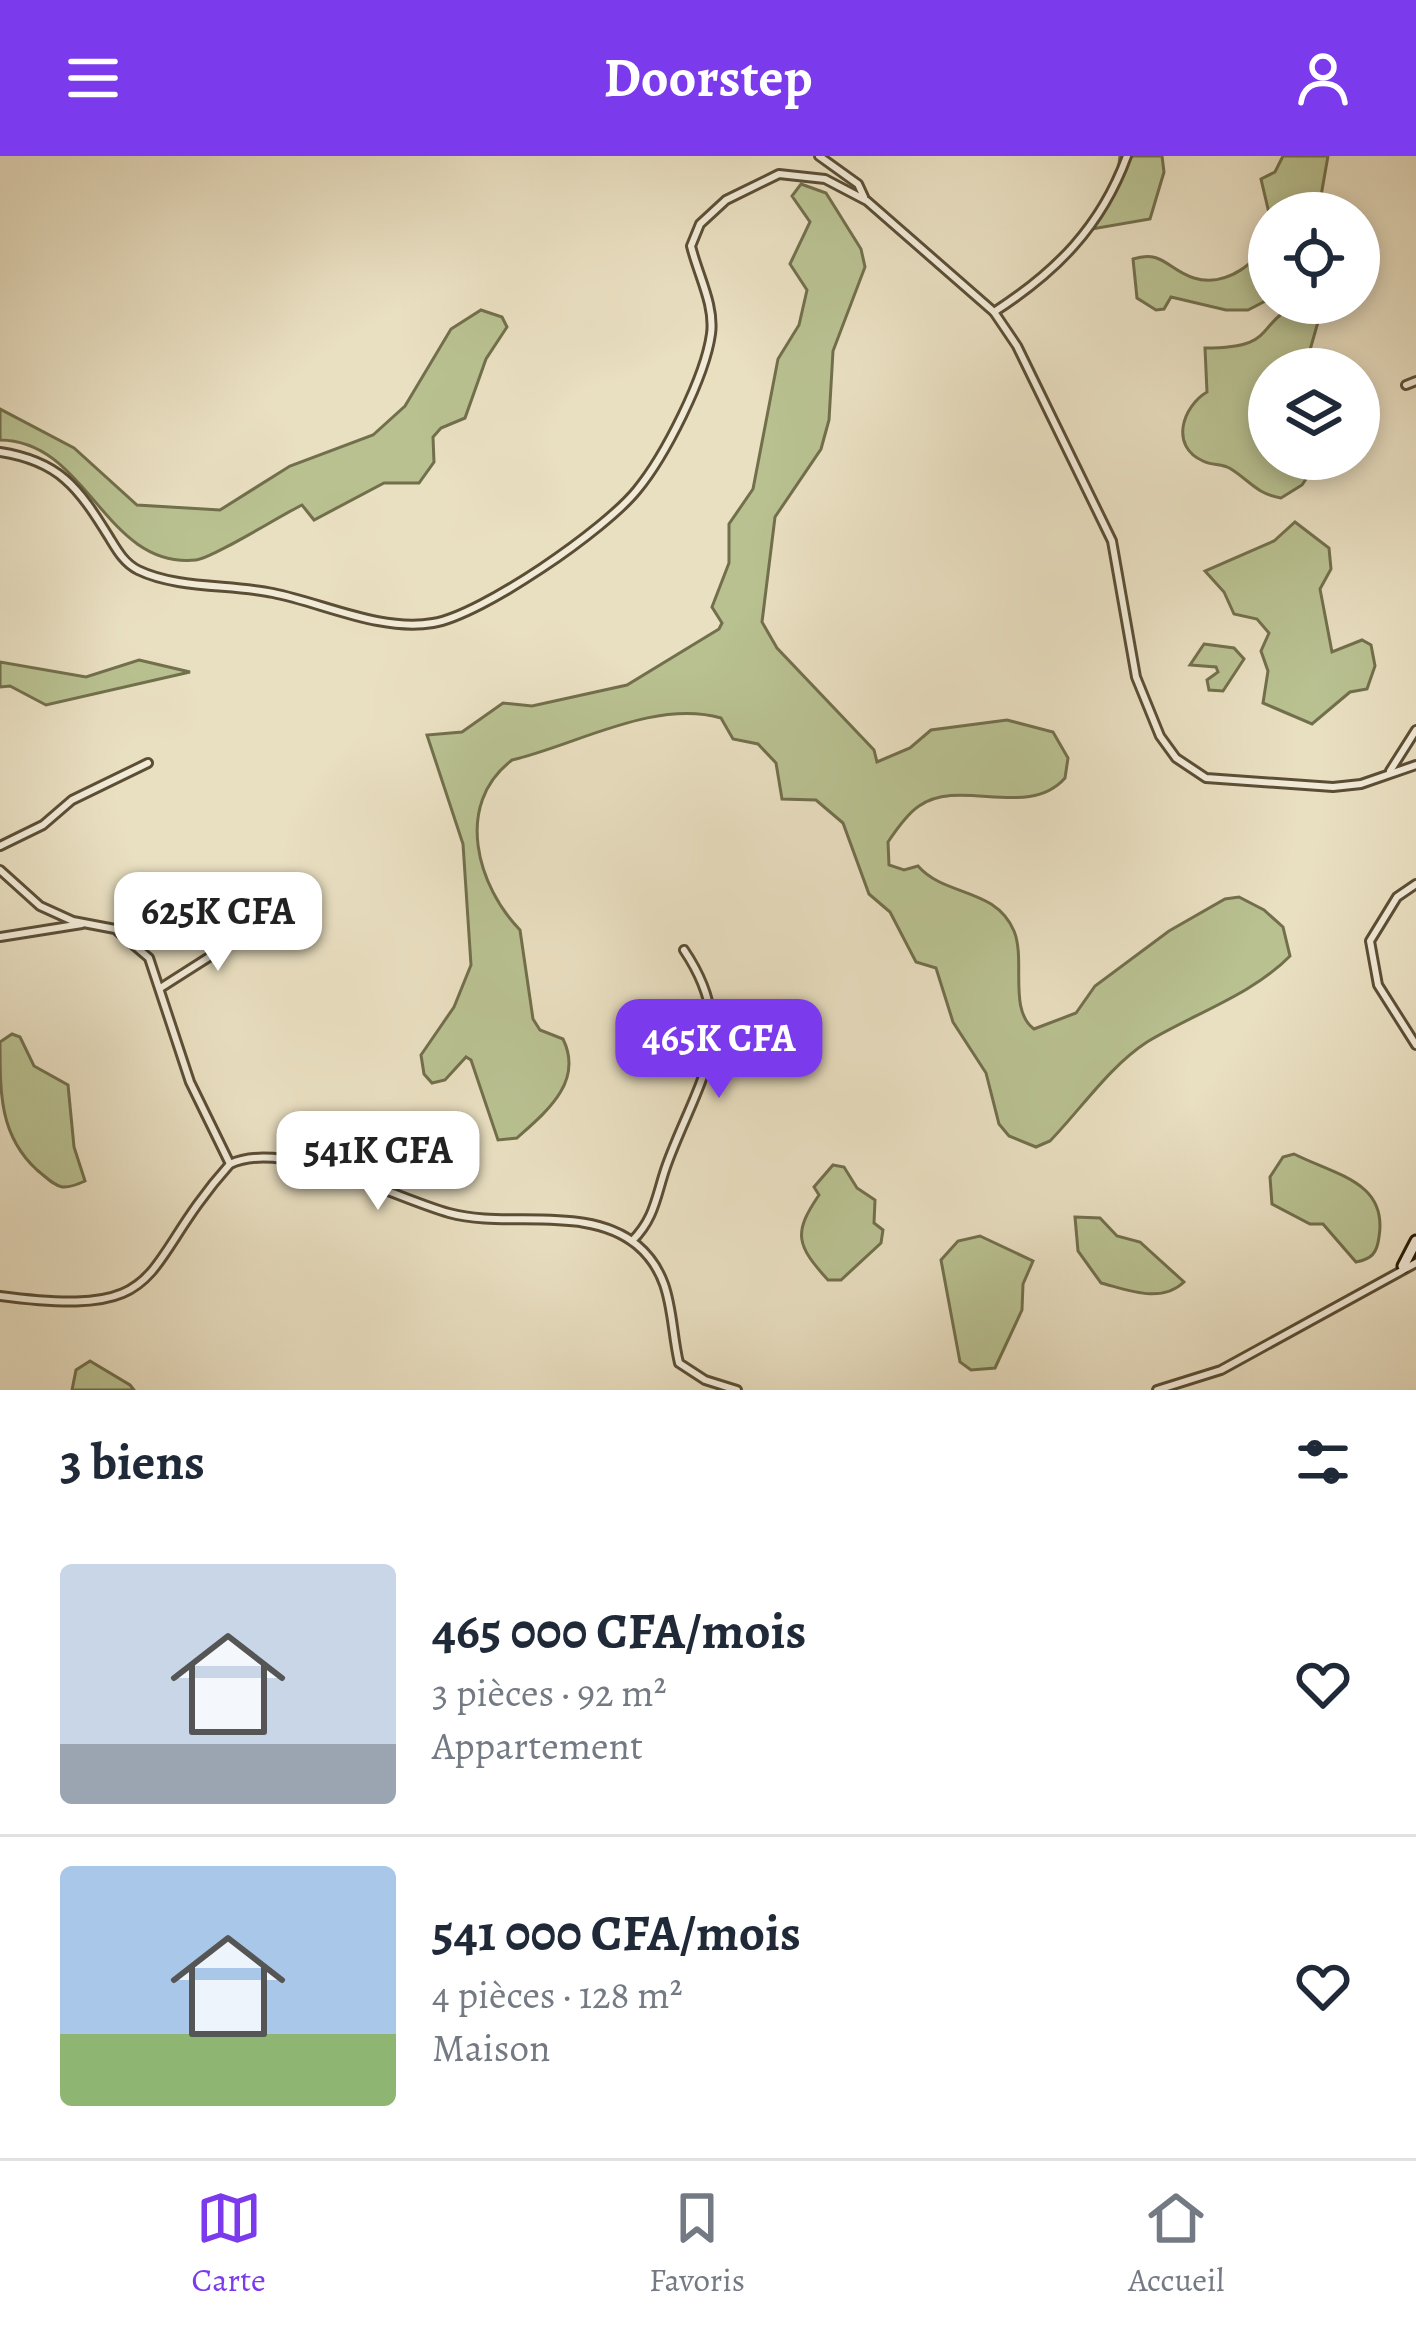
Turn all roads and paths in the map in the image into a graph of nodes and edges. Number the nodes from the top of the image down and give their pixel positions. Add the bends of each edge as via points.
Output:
1 (819, 156) edge
2 (1127, 156) edge
3 (867, 201) junction
4 (994, 312) junction
5 (1416, 381) edge
6 (1406, 385) dead end
7 (0, 452) edge
8 (1416, 730) edge
9 (148, 763) dead end
10 (1416, 765) edge
11 (1388, 774) junction
12 (0, 846) edge
13 (0, 870) edge
14 (1416, 884) edge
15 (86, 923) junction
16 (253, 929) dead end
17 (0, 938) edge
18 (684, 950) dead end
19 (163, 988) junction
20 (1416, 1045) edge
21 (230, 1164) junction
22 (632, 1241) junction
23 (1416, 1241) edge
24 (1416, 1263) edge
25 (1403, 1266) junction
26 (0, 1296) edge
27 (737, 1390) edge
28 (1157, 1390) edge

1 - 3 street via 858,184
2 - 4 street via 1070,255
3 - 4 street
3 - 7 street via 825,179 779,174 712,212 691,247 712,314 708,350 651,472 546,564 449,620 382,620 149,574 120,556 61,473 27,454
4 - 11 street via 1105,524 1136,677 1176,758 1206,778 1361,784
5 - 6 street
8 - 11 street
9 - 12 street
10 - 11 street
13 - 15 street via 40,906
14 - 20 street via 1397,897 1370,941 1378,985
15 - 17 street
15 - 19 street via 136,943
16 - 19 street
18 - 22 street via 710,995 711,1055 655,1213
19 - 21 street via 190,1082
21 - 22 street via 250,1156 290,1160 453,1214 562,1222
21 - 26 street via 172,1249 121,1297 79,1303
22 - 27 street via 672,1303 679,1363
23 - 25 street
24 - 25 street
25 - 28 street via 1221,1370

